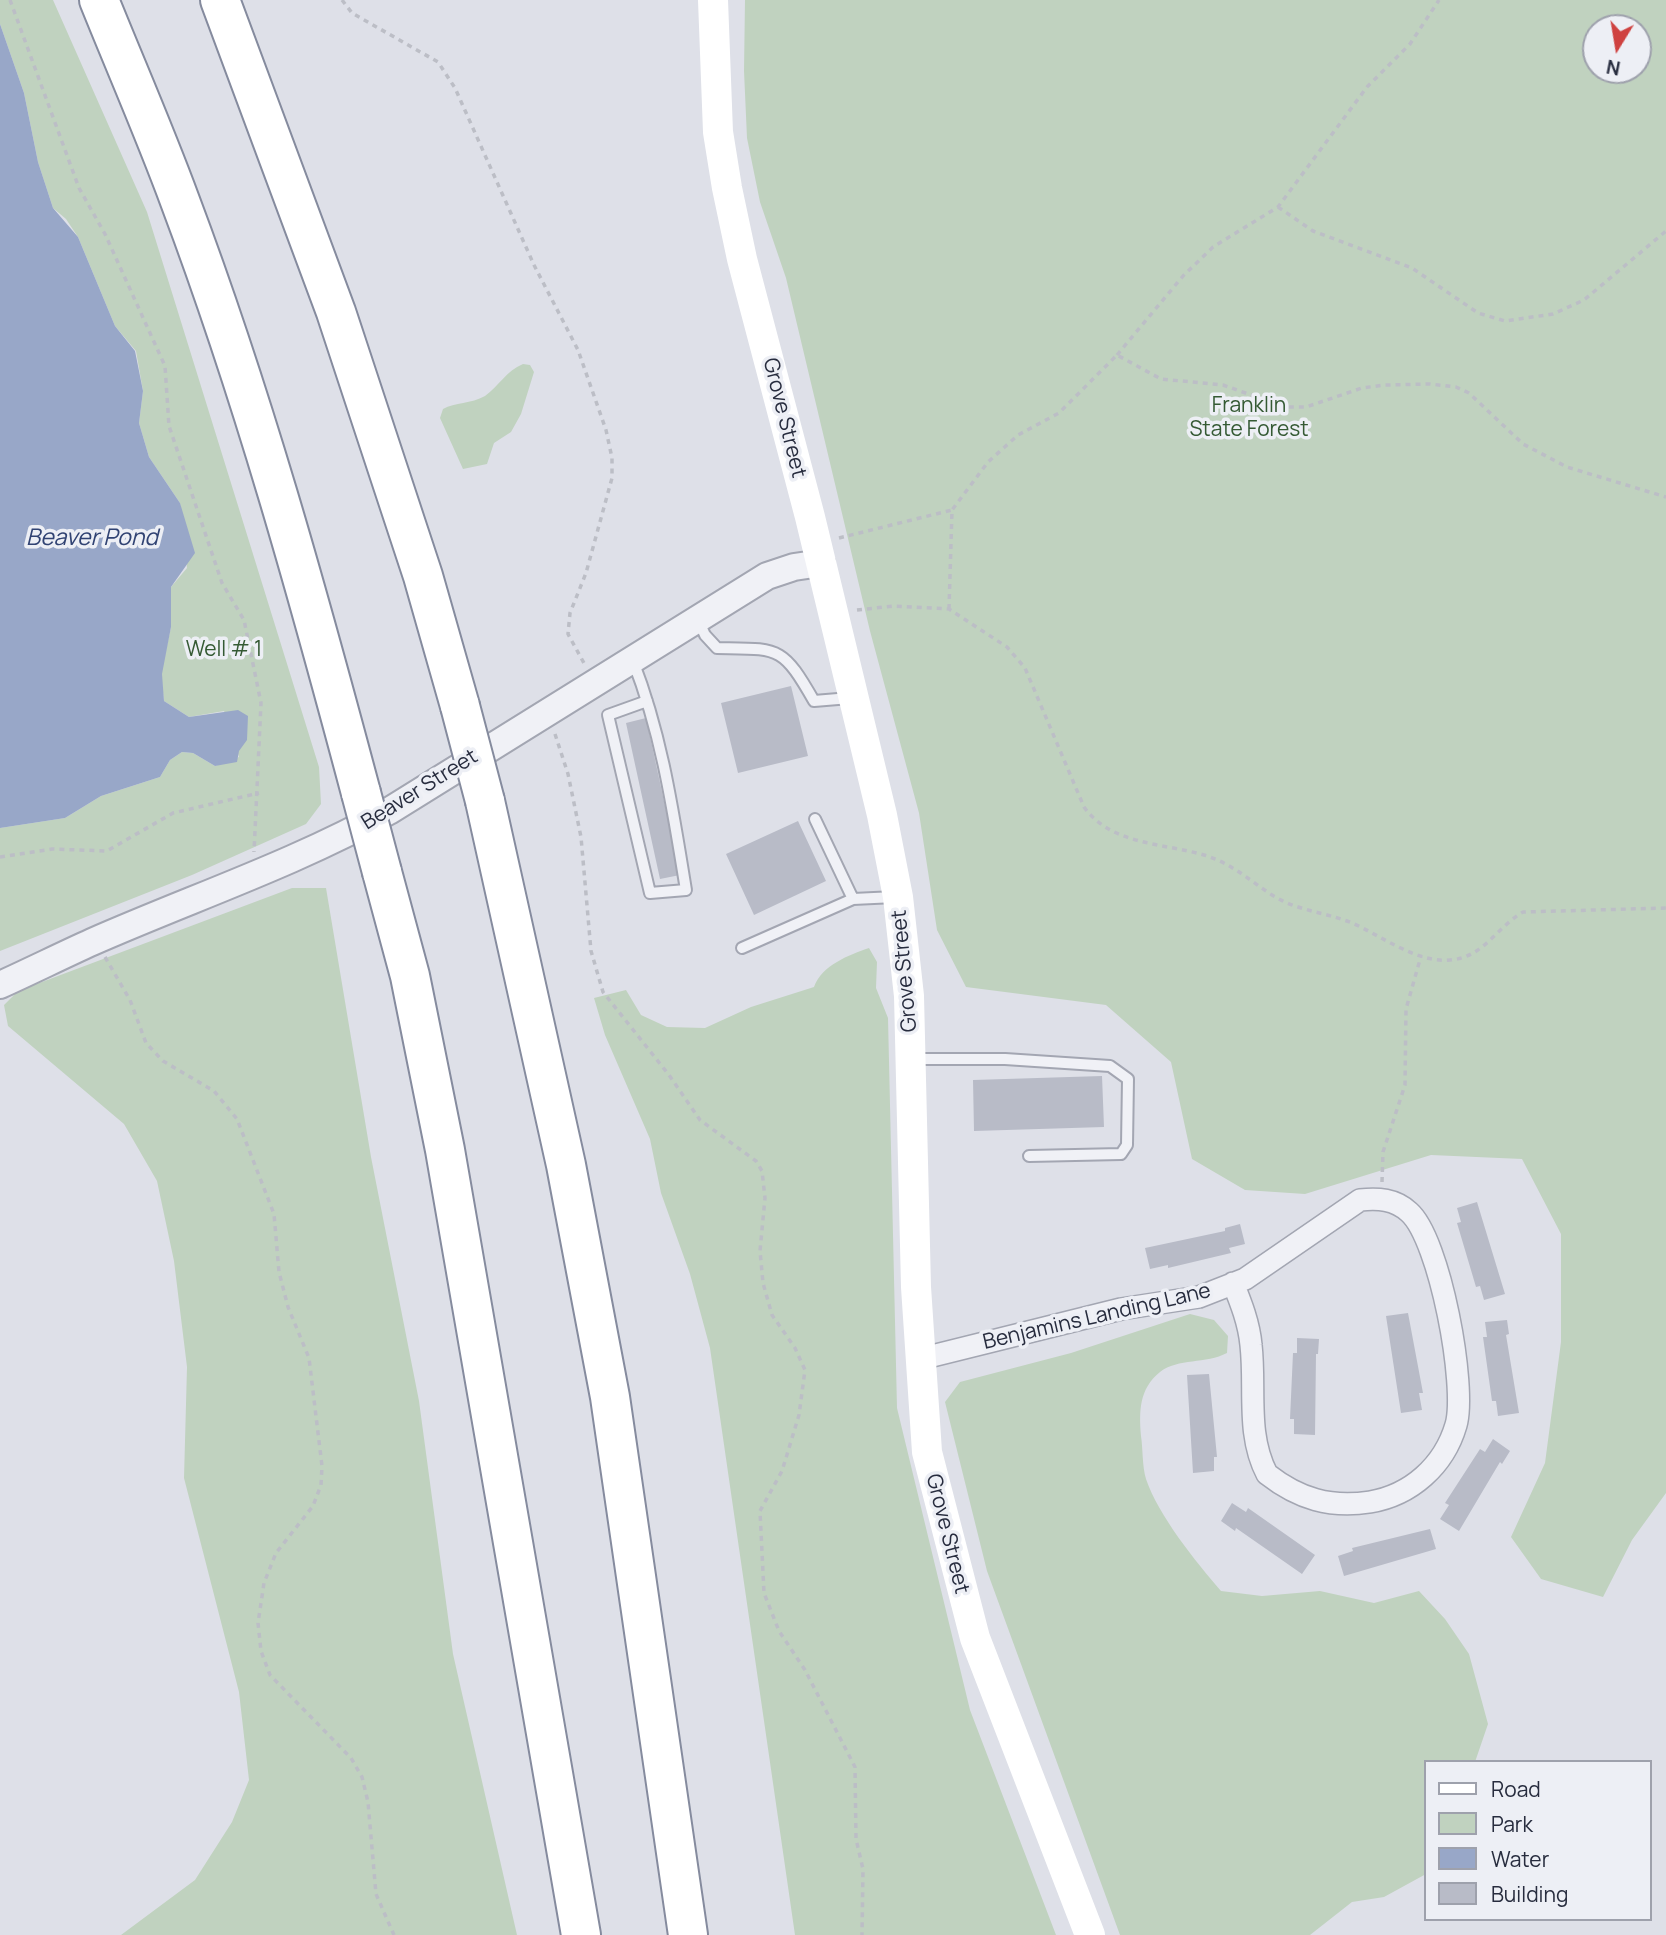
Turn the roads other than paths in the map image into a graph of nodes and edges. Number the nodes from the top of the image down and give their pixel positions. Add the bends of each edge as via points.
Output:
1 (99, 0) edge
2 (220, 0) edge
3 (713, 0) edge
4 (819, 552) junction
5 (697, 618) junction
6 (632, 658) junction
7 (853, 697) junction
8 (647, 701) junction
9 (815, 819) dead end
10 (898, 897) junction
11 (853, 899) junction
12 (742, 948) dead end
13 (0, 985) edge
14 (912, 1059) junction
15 (1029, 1156) dead end
16 (1233, 1283) junction
17 (920, 1359) junction
18 (581, 1935) edge
19 (688, 1935) edge
20 (1090, 1935) edge

1 - 18 highway, bridge via 180,201 250,402 307,589 410,976 445,1150
2 - 19 highway, bridge via 336,312 423,576 485,801 566,1165 610,1398
3 - 4 main road, Grove Street via 718,132 727,188
4 - 5 street, Beaver Street via 767,576
4 - 7 main road, Grove Street
5 - 6 street, Beaver Street
5 - 7 lane via 717,648 772,649 790,662 814,701
6 - 8 lane
6 - 13 street, Beaver Street via 389,811 328,844
7 - 10 main road, Grove Street
8 - 8 lane via 664,755 686,890 650,892 608,715
9 - 11 lane
10 - 11 lane
10 - 14 main road, Grove Street
11 - 12 lane
14 - 15 lane via 1110,1066 1128,1079 1127,1145 1121,1154
14 - 17 main road, Grove Street
16 - 16 street, Benjamins Landing Lane via 1360,1200 1382,1198 1411,1213 1440,1269 1459,1401 1448,1444 1427,1475 1391,1499 1347,1505 1310,1501 1267,1474 1255,1439 1245,1312
16 - 17 street, Benjamins Landing Lane via 1199,1297 1121,1309
17 - 20 main road, Grove Street via 927,1452 964,1602

